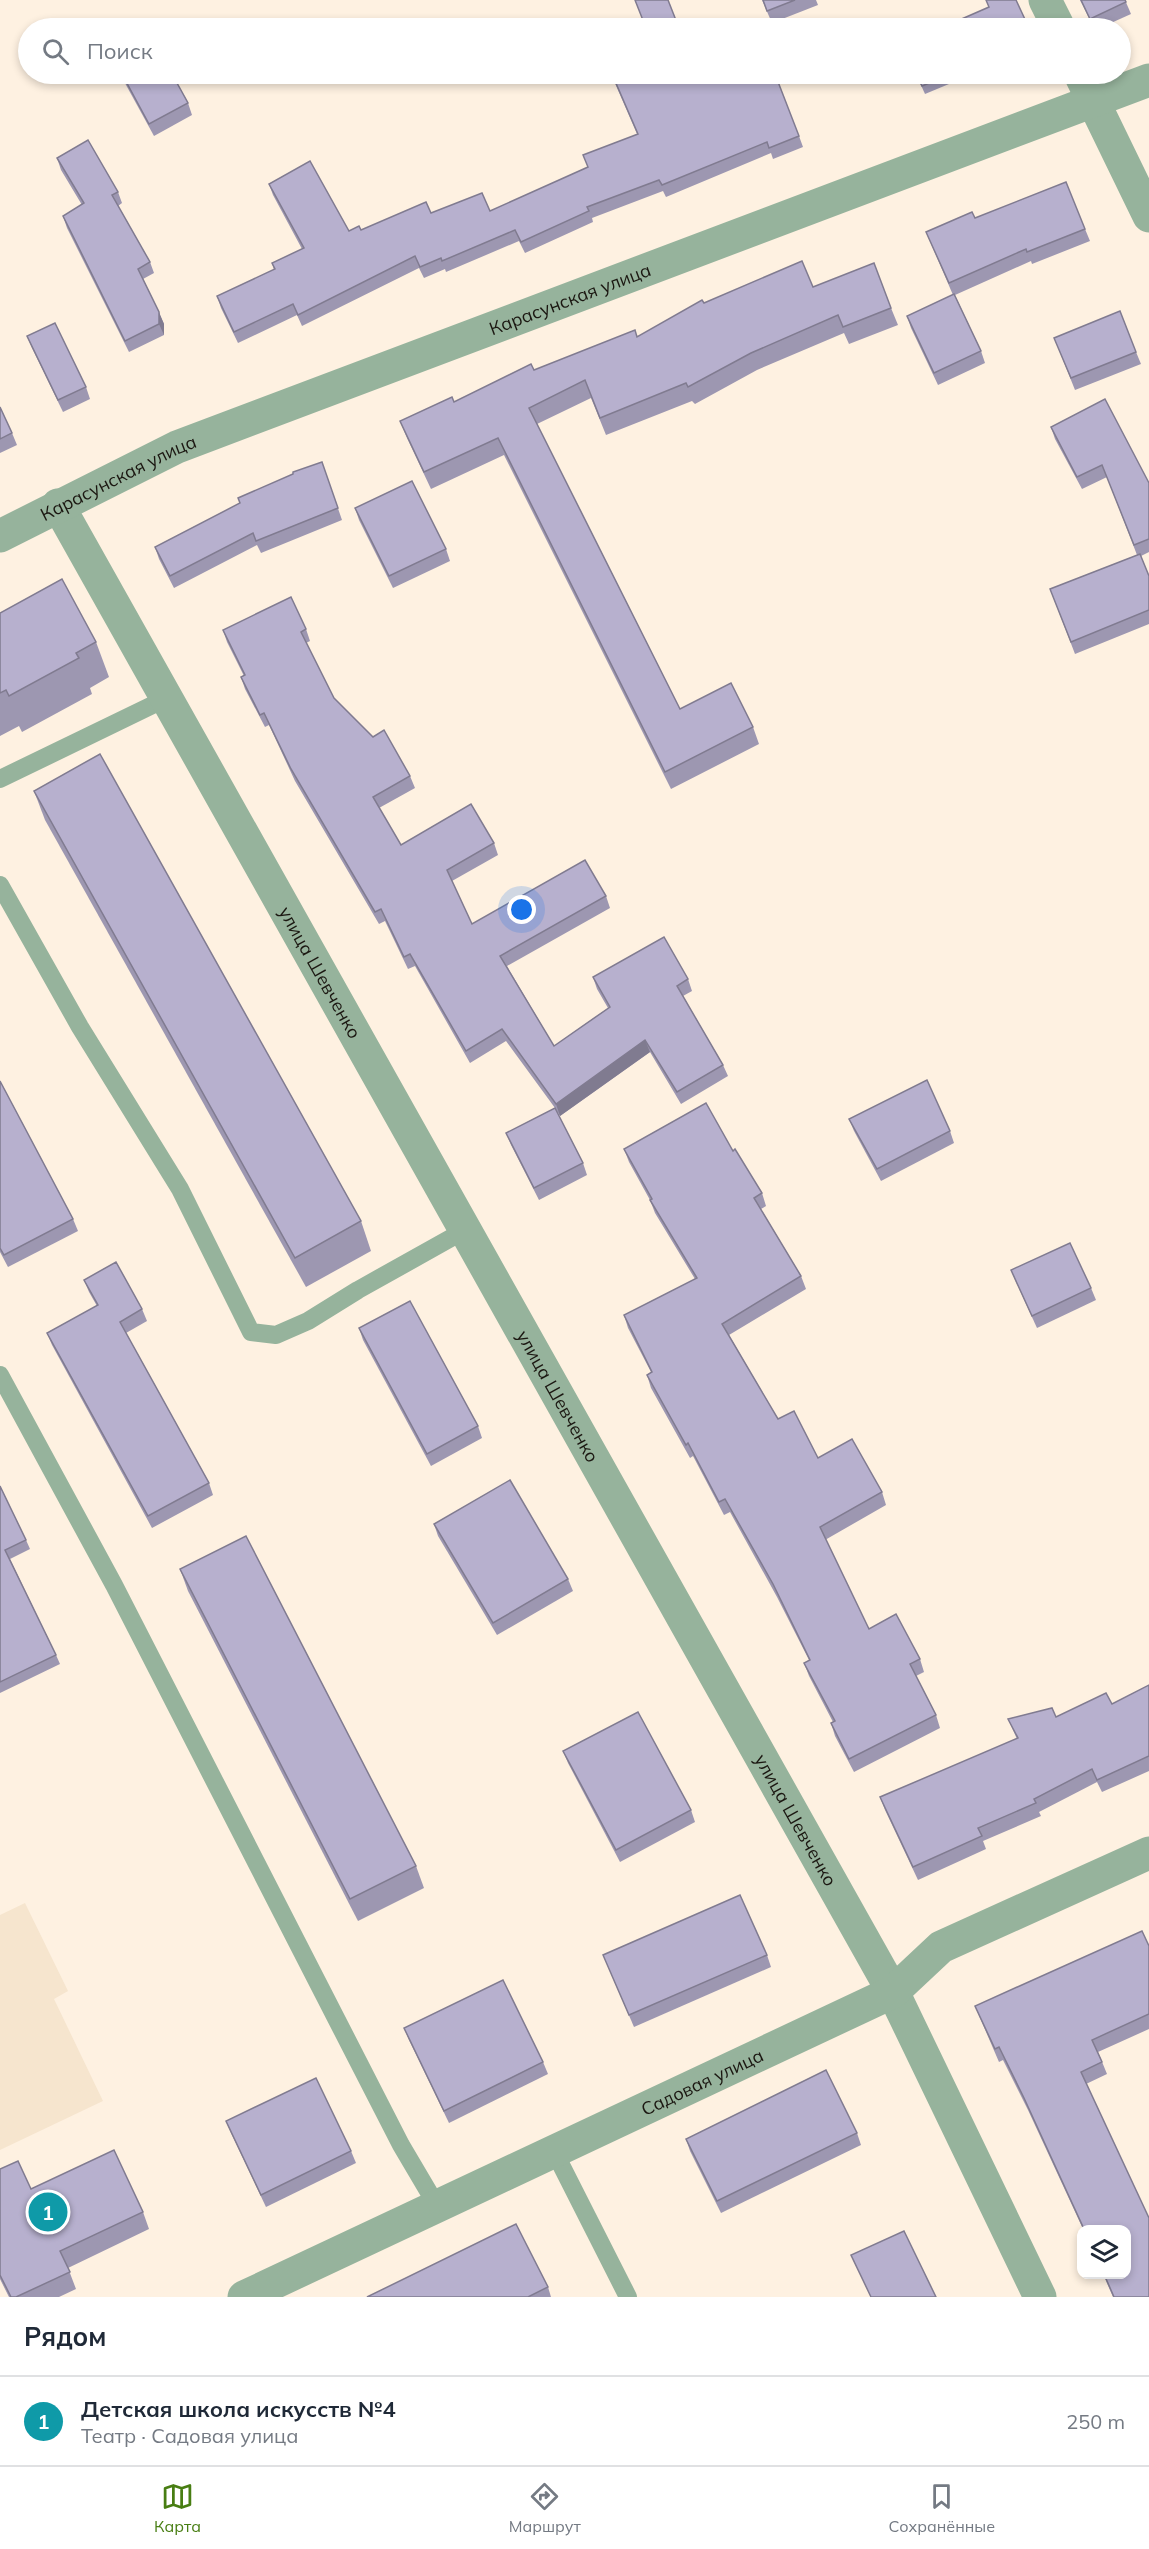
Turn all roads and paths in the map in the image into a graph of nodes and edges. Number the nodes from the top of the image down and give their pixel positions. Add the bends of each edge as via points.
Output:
1 (1045, 0) edge
2 (1054, 18) edge
3 (1149, 80) edge
4 (1131, 82) edge
5 (1118, 84) edge
6 (1087, 88) edge
7 (1149, 216) edge
8 (58, 505) junction
9 (0, 536) edge
10 (167, 698) junction
11 (0, 779) edge
12 (0, 885) edge
13 (467, 1229) junction
14 (0, 1375) edge
15 (1149, 1853) edge
16 (893, 1992) junction
17 (554, 2151) junction
18 (437, 2206) junction
19 (248, 2296) edge
20 (628, 2297) edge
21 (1040, 2297) edge

1 - 2 street
3 - 4 street, Карасунская улица
5 - 6 street, Карасунская улица
6 - 7 street
6 - 8 street, Карасунская улица via 177,447
8 - 9 street, Карасунская улица
8 - 10 street, улица Шевченко
10 - 11 lane
10 - 13 street, улица Шевченко
12 - 13 lane via 80,1027 180,1189 251,1332 276,1335 308,1321
13 - 16 street, улица Шевченко
14 - 18 lane via 114,1585 401,2145
15 - 16 street, Садовая улица via 941,1947
16 - 17 street, Садовая улица
16 - 21 street, улица Шевченко
17 - 18 street, Садовая улица
17 - 20 lane
18 - 19 street, Садовая улица

